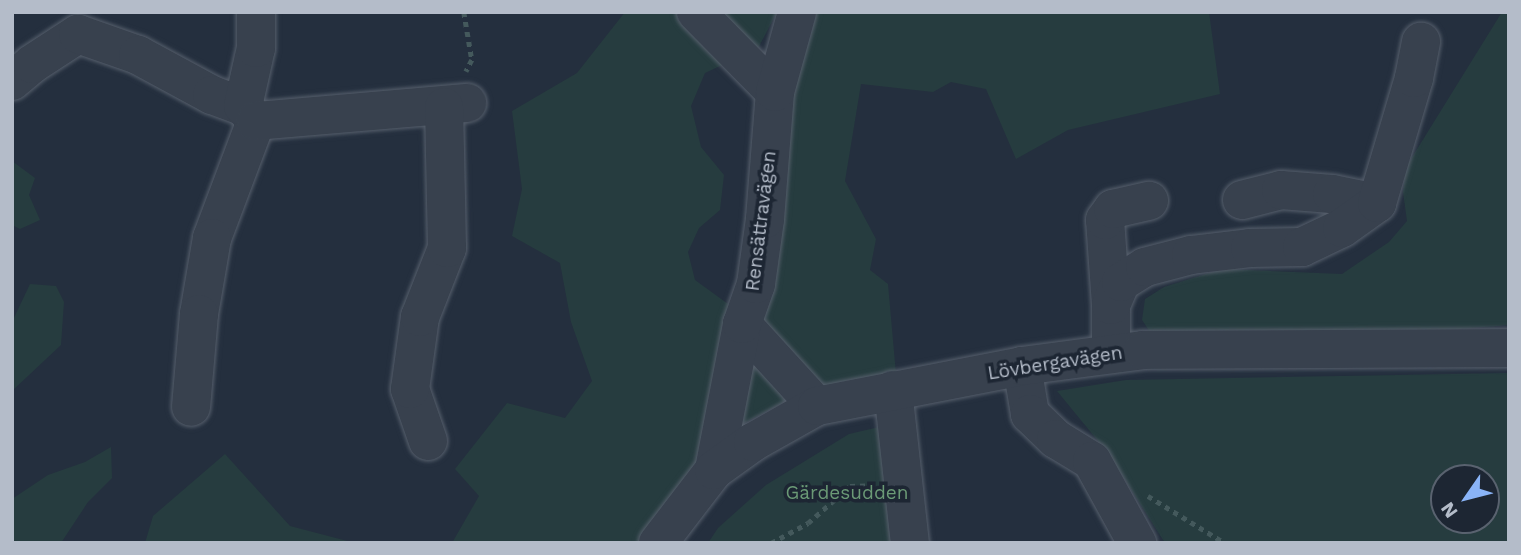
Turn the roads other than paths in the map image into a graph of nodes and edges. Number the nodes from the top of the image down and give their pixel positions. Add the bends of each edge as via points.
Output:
1 (256, 12) edge
2 (696, 12) edge
3 (797, 12) edge
4 (1421, 42) dead end
5 (12, 81) edge
6 (775, 92) junction
7 (249, 114) junction
8 (1242, 200) dead end
9 (1149, 201) dead end
10 (1377, 203) junction
11 (1111, 305) junction
12 (742, 324) junction
13 (1509, 348) edge
14 (1111, 353) junction
15 (1022, 366) junction
16 (893, 390) junction
17 (817, 406) junction
18 (191, 407) dead end
19 (428, 441) dead end
20 (714, 470) junction
21 (658, 543) edge
22 (910, 543) edge
23 (1137, 543) edge

1 - 7 street
2 - 6 street
3 - 6 street, Rensättravägen
4 - 10 street
5 - 7 street via 78,34 138,55
6 - 12 street, Rensättravägen via 756,284
7 - 18 street via 212,238 199,314
7 - 19 street via 457,105 447,247 420,317 410,389
8 - 10 street via 1280,190
9 - 11 street via 1113,209 1105,220
10 - 11 street via 1342,228 1303,247 1191,255 1145,267 1121,282
11 - 14 street
12 - 17 street
12 - 20 street, Rensättravägen
13 - 14 street, Lövbergavägen
14 - 15 street, Lövbergavägen
15 - 16 street, Lövbergavägen
15 - 23 street via 1030,414 1056,439 1091,461
16 - 17 street, Lövbergavägen
16 - 22 street
17 - 20 street, Lövbergavägen
20 - 21 street, Lövbergavägen

